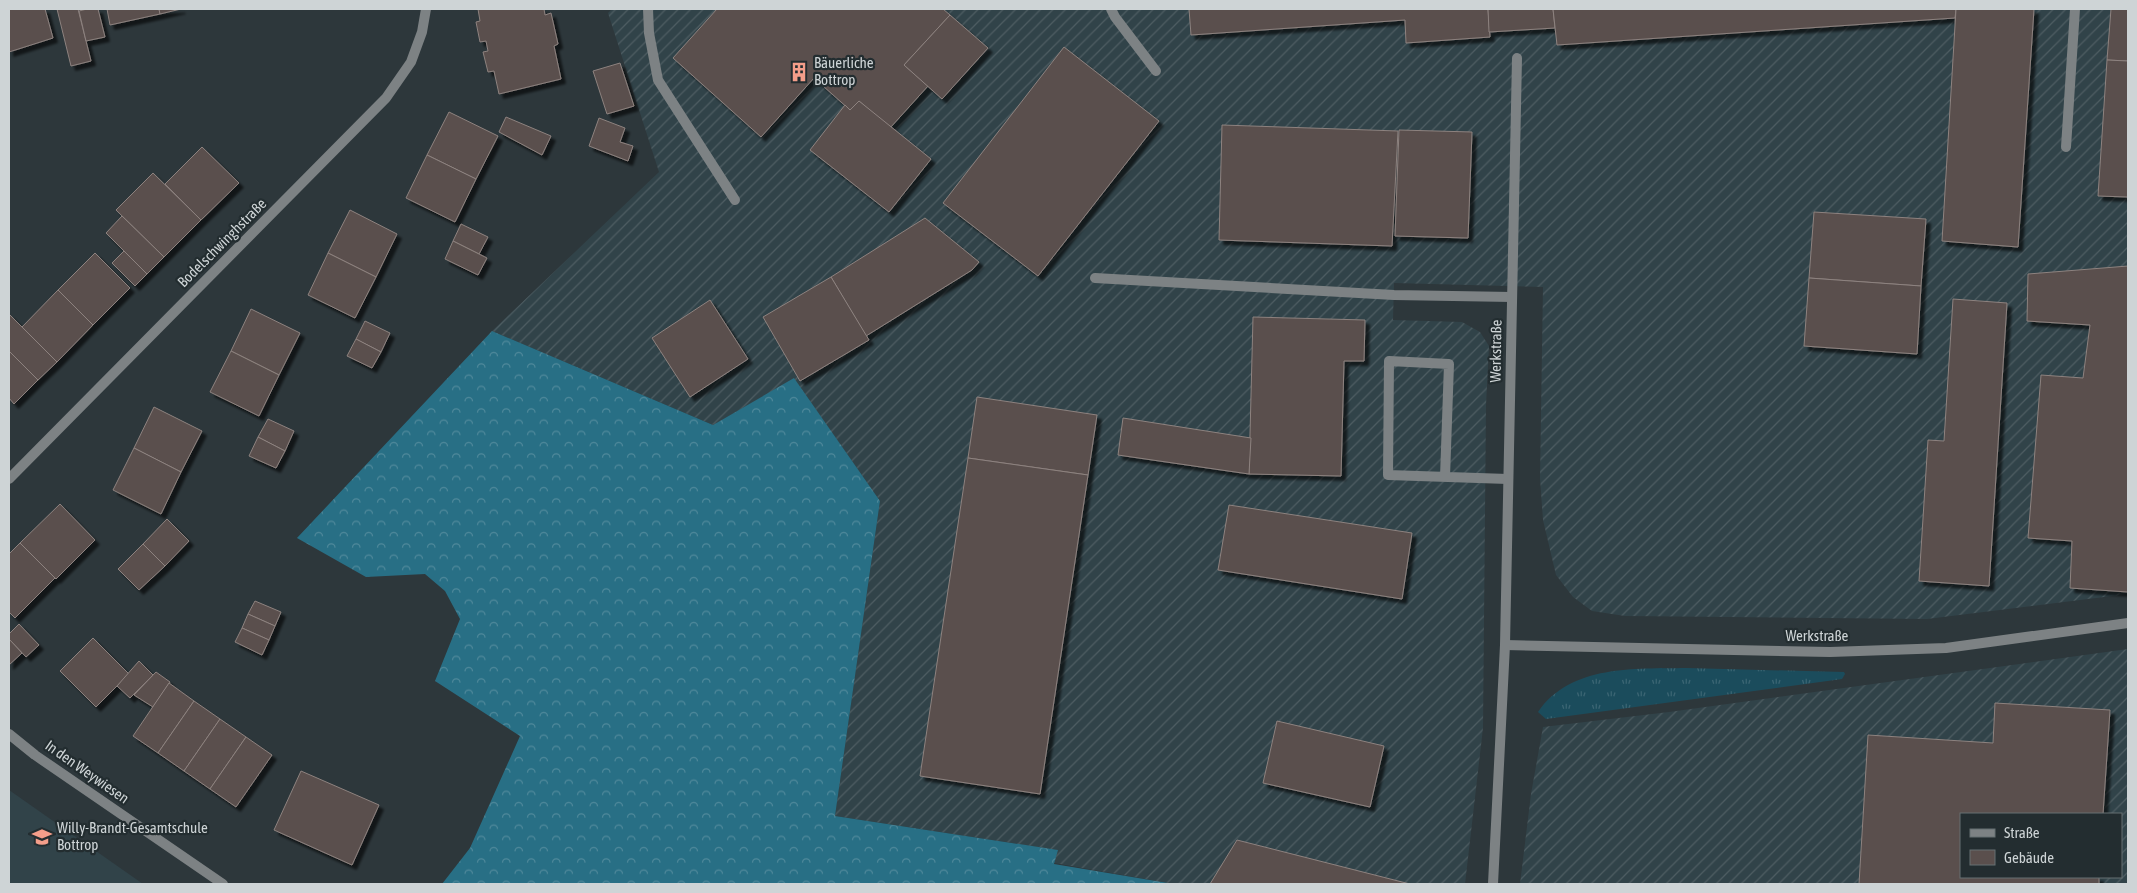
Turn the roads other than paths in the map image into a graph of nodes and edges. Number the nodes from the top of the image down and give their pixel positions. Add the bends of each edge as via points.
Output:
1 (426, 9) edge
2 (648, 9) edge
3 (1112, 9) edge
4 (2076, 9) edge
5 (1516, 58) dead end
6 (1156, 71) dead end
7 (2066, 147) dead end
8 (735, 200) dead end
9 (1095, 278) dead end
10 (1512, 297) junction
11 (1445, 477) junction
12 (1508, 478) junction
13 (9, 479) edge
14 (2128, 622) edge
15 (1505, 645) junction
16 (9, 734) edge
17 (223, 884) edge
18 (1493, 884) edge

1 - 13 street, Bodelschwinghstraße via 411,62 386,98
2 - 8 street via 658,80
3 - 6 street
4 - 7 street
5 - 10 street, Werkstraße
9 - 10 street via 1394,295
10 - 12 street, Werkstraße
11 - 11 street via 1449,364 1389,361 1388,475
11 - 12 street
12 - 15 street, Werkstraße
14 - 15 street, Werkstraße via 1946,648 1830,652
15 - 18 street, Werkstraße
16 - 17 street, In den Weywiesen

